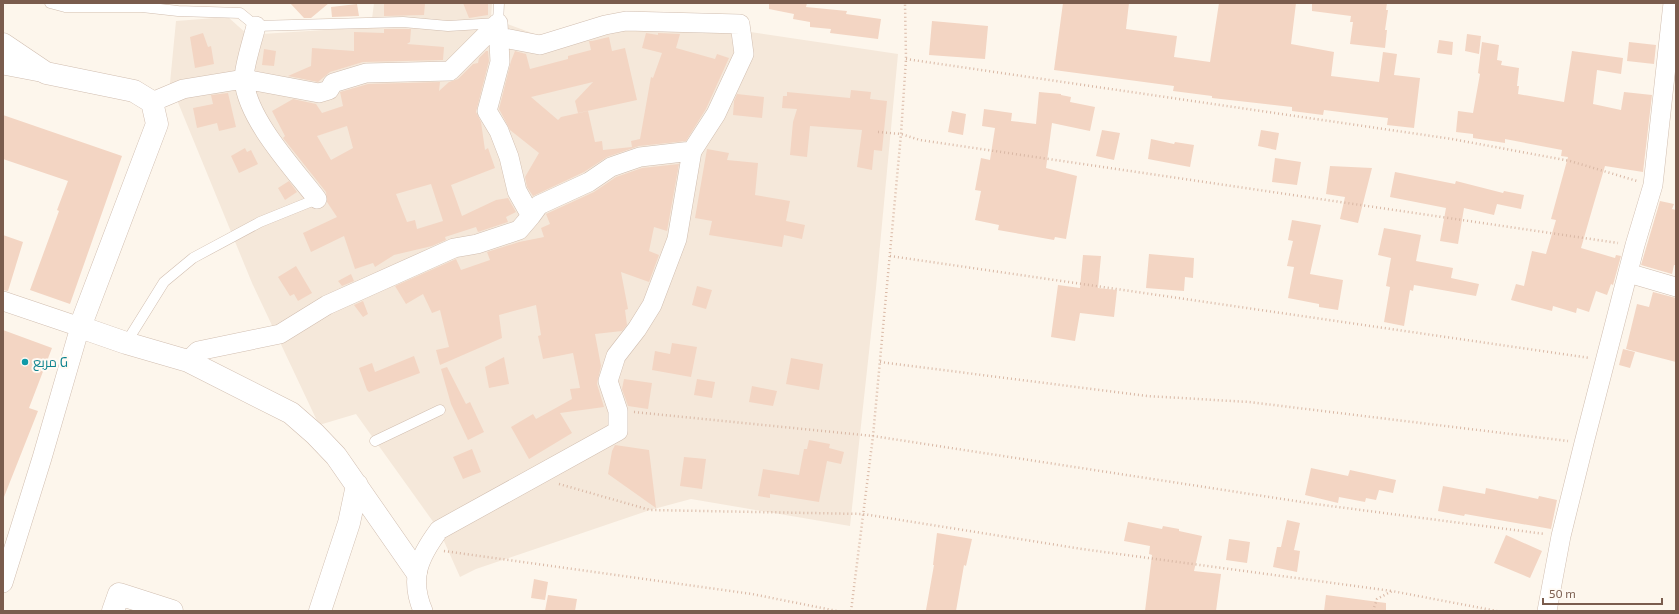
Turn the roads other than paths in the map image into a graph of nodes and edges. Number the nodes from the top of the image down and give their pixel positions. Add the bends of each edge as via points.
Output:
1 (50, 3) edge
2 (499, 3) edge
3 (1673, 3) edge
4 (256, 26) junction
5 (498, 30) junction
6 (3, 44) edge
7 (3, 65) edge
8 (46, 73) junction
9 (244, 79) junction
10 (152, 102) junction
11 (692, 151) junction
12 (317, 199) joint
13 (530, 216) junction
14 (1628, 273) junction
15 (1676, 287) edge
16 (3, 301) edge
17 (80, 327) junction
18 (126, 343) junction
19 (188, 361) junction
20 (440, 410) dead end
21 (375, 441) dead end
22 (357, 485) junction
23 (3, 550) edge
24 (416, 571) junction
25 (3, 583) edge
26 (113, 611) edge
27 (172, 611) edge
28 (320, 611) edge
29 (423, 611) edge
30 (1547, 611) edge

1 - 4 lane via 65,7 142,7 240,13
2 - 5 lane
3 - 14 street via 1653,185
4 - 5 lane via 403,22
4 - 9 street
5 - 9 street via 450,71 366,73 333,83 329,90 319,93
5 - 11 street via 540,45 626,21 740,24 744,54 716,114
5 - 13 street via 500,62 487,111 499,131 509,157 517,191
6 - 8 street
7 - 8 street
8 - 10 street via 134,91
9 - 10 street via 184,89
9 - 12 street via 250,107
10 - 17 street via 157,124
11 - 13 street via 640,157 611,167 589,182 539,205
11 - 24 street via 677,239 652,305 616,356 608,381 618,411 618,431 439,530 426,548
12 - 18 lane via 260,222 193,258 164,282
13 - 19 street via 520,230 477,244 454,248 327,305 280,334 198,351
14 - 15 street
14 - 30 street via 1561,536
16 - 17 street
17 - 18 street
17 - 23 street
17 - 25 street
18 - 19 street
19 - 22 street via 291,413 336,456
20 - 21 lane
22 - 24 street
22 - 28 street via 349,523
24 - 29 street via 419,602
26 - 27 street via 119,594

